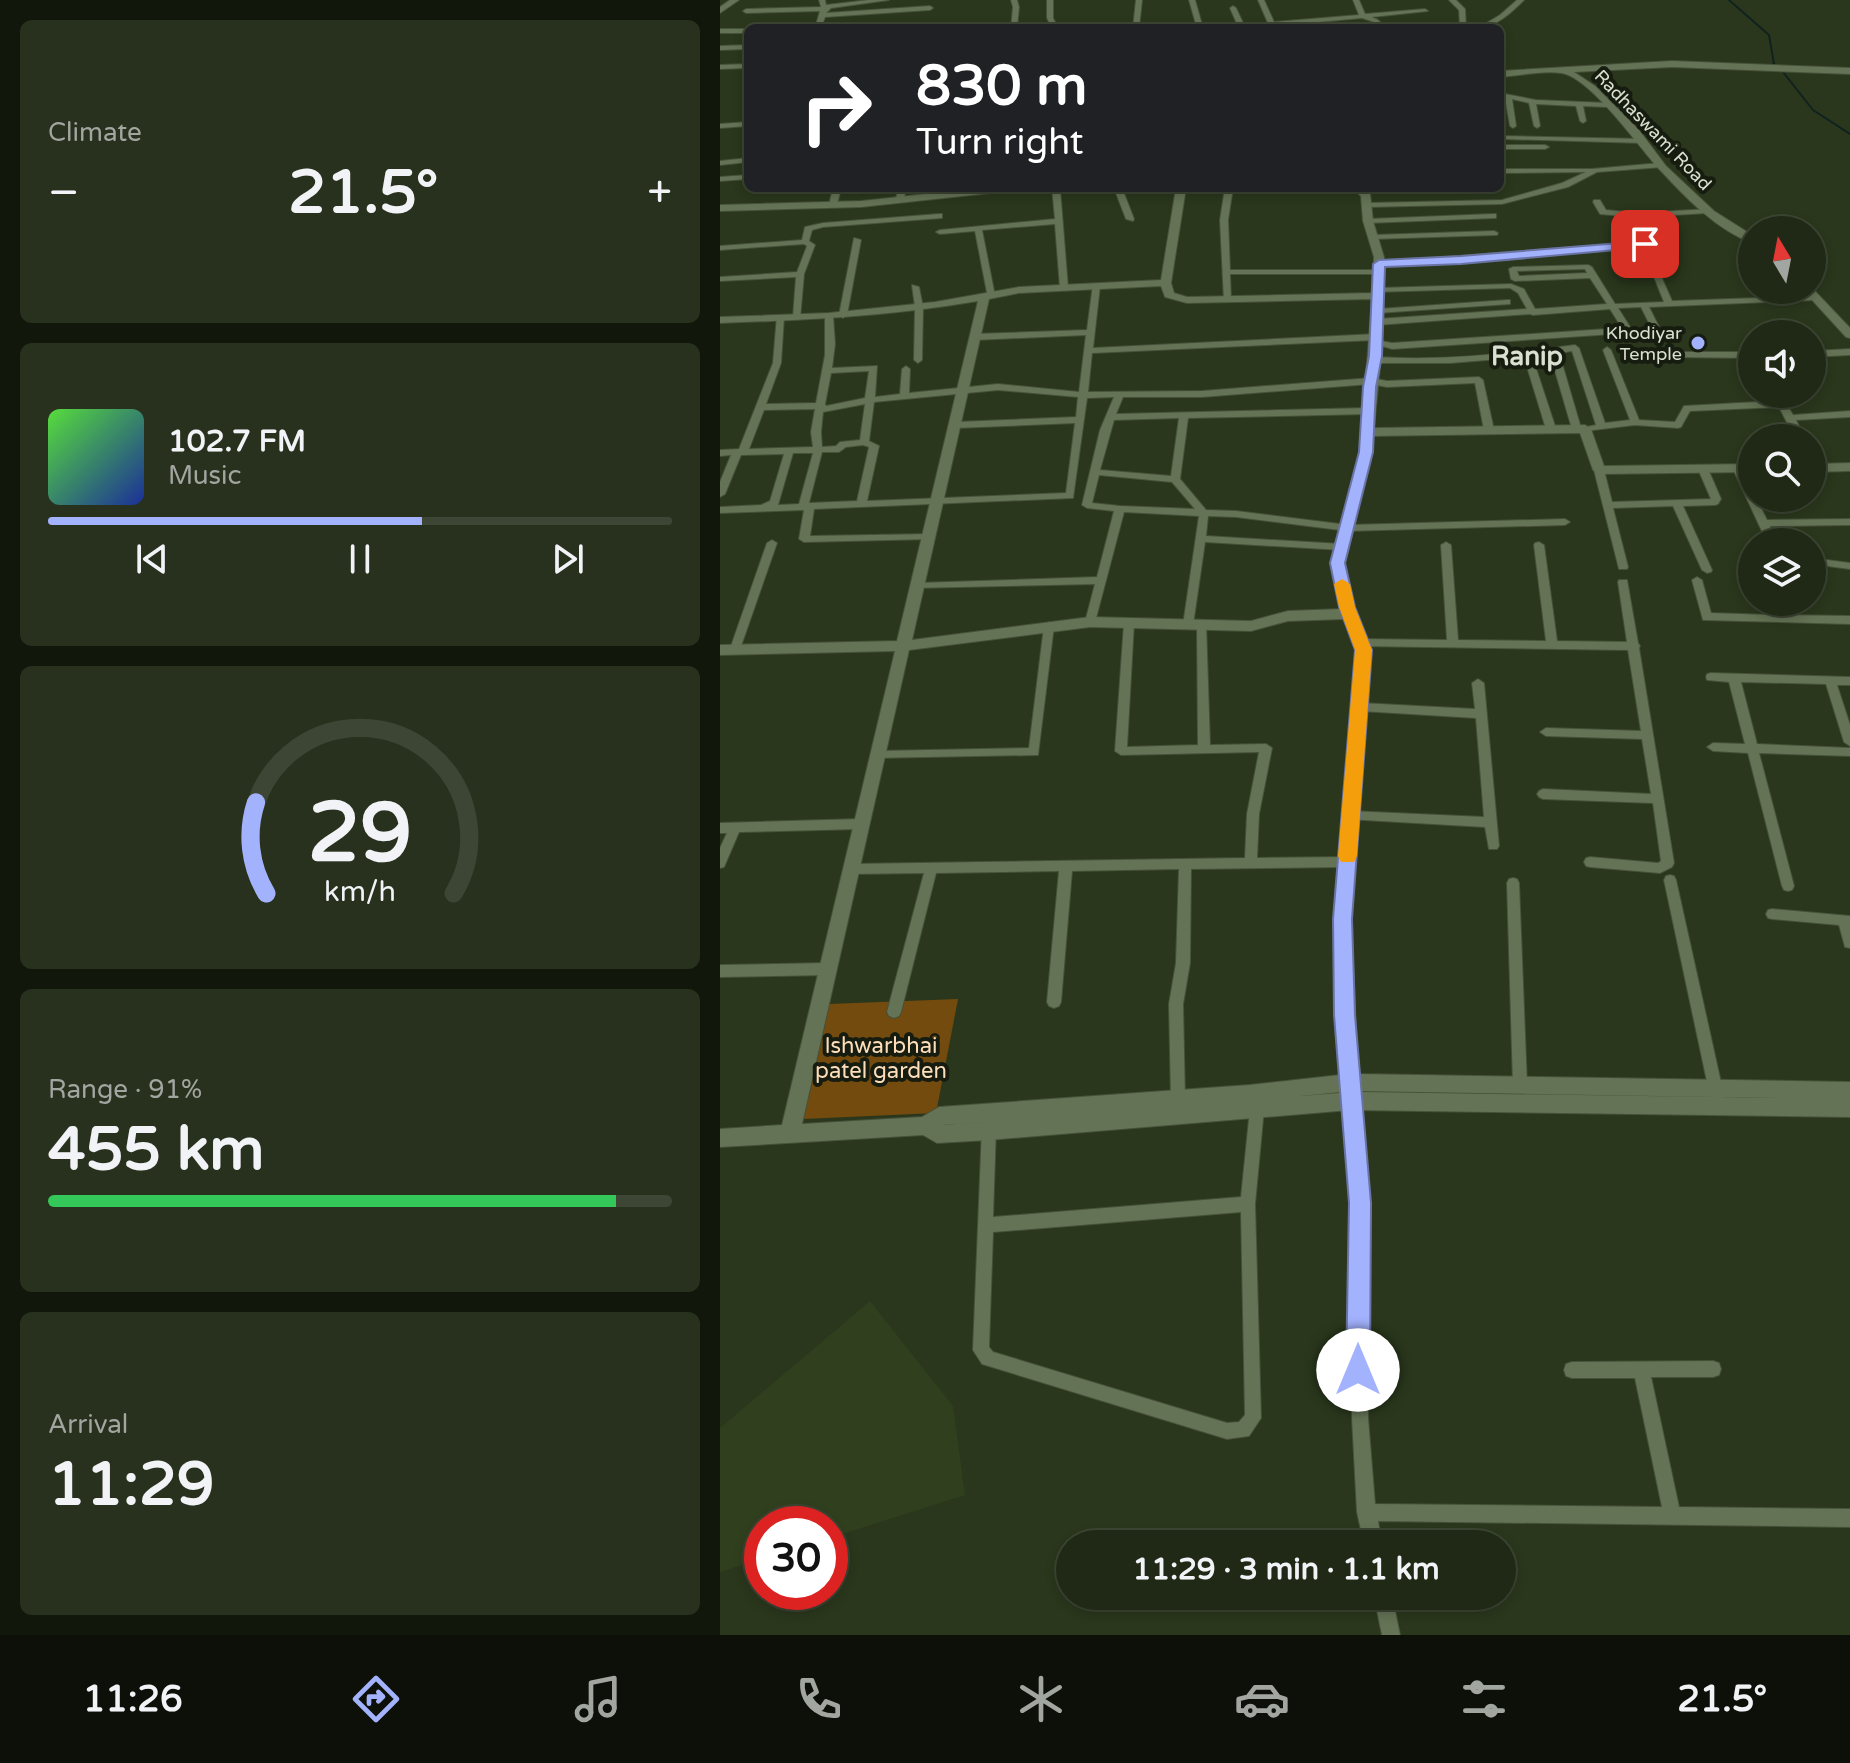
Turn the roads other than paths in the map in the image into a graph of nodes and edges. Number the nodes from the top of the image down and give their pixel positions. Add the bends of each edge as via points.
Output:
1 (733, 0) edge
2 (822, 0) edge
3 (886, 0) edge
4 (1014, 0) edge
5 (1050, 0) edge
6 (1139, 0) edge
7 (1192, 0) edge
8 (1261, 0) edge
9 (1356, 0) edge
10 (1452, 0) edge
11 (1521, 0) edge
12 (930, 8) dead end
13 (1233, 8) dead end
14 (720, 9) edge
15 (746, 11) dead end
16 (1425, 11) dead end
17 (823, 12) junction
18 (1363, 16) junction
19 (819, 24) edge
20 (1014, 24) edge
21 (1053, 24) edge
22 (1136, 24) edge
23 (1199, 24) edge
24 (1241, 24) edge
25 (1272, 24) joint
26 (1317, 24) edge
27 (1379, 24) edge
28 (1463, 24) edge
29 (1488, 24) edge
30 (720, 31) edge
31 (744, 31) edge
32 (744, 47) edge
33 (720, 48) edge
34 (744, 66) edge
35 (720, 67) edge
36 (1594, 70) junction
37 (1850, 71) edge
38 (1568, 72) junction
39 (1504, 74) edge
40 (1504, 96) edge
41 (1532, 101) junction
42 (1579, 105) junction
43 (1607, 105) junction
44 (1583, 121) dead end
45 (744, 124) edge
46 (720, 126) edge
47 (1513, 126) dead end
48 (1537, 126) dead end
49 (1585, 140) junction
50 (1608, 140) junction
51 (1643, 141) junction
52 (1505, 142) dead end
53 (1527, 146) junction
54 (1545, 147) dead end
55 (1612, 153) dead end
56 (1589, 154) dead end
57 (744, 160) edge
58 (720, 163) edge
59 (1660, 165) junction
60 (1596, 170) junction
61 (1504, 171) edge
62 (1517, 171) junction
63 (744, 177) edge
64 (720, 179) edge
65 (836, 192) edge
66 (930, 192) edge
67 (1056, 192) edge
68 (1120, 192) edge
69 (1180, 192) edge
70 (1228, 192) edge
71 (1362, 192) edge
72 (901, 194) edge
73 (1515, 199) junction
74 (1597, 202) dead end
75 (833, 205) junction
76 (720, 208) edge
77 (1708, 211) junction
78 (1367, 213) junction
79 (1636, 215) junction
80 (939, 216) dead end
81 (1493, 216) dead end
82 (1130, 219) dead end
83 (889, 220) junction
84 (1059, 221) junction
85 (1738, 225) edge
86 (978, 228) junction
87 (1738, 231) edge
88 (940, 232) dead end
89 (888, 233) dead end
90 (1494, 233) dead end
91 (1373, 237) junction
92 (857, 240) dead end
93 (805, 242) junction
94 (1645, 244) junction
95 (720, 248) edge
96 (1379, 268) junction
97 (1226, 272) junction
98 (800, 274) junction
99 (1592, 275) junction
100 (720, 279) edge
101 (1166, 283) junction
102 (1096, 286) junction
103 (915, 287) dead end
104 (1064, 288) junction
105 (987, 297) junction
106 (1227, 299) junction
107 (1738, 299) edge
108 (1826, 300) edge
109 (1507, 302) dead end
110 (1669, 303) junction
111 (1643, 304) junction
112 (1821, 304) edge
113 (1615, 306) junction
114 (919, 307) junction
115 (1533, 313) junction
116 (843, 315) junction
117 (829, 316) junction
118 (1377, 316) junction
119 (780, 317) junction
120 (797, 317) junction
121 (720, 320) edge
122 (1850, 325) edge
123 (1090, 332) junction
124 (1850, 335) edge
125 (975, 337) junction
126 (1661, 339) dead end
127 (1607, 350) dead end
128 (1088, 351) junction
129 (1554, 351) junction
130 (1850, 352) edge
131 (1826, 353) edge
132 (1527, 354) junction
133 (1675, 355) dead end
134 (1738, 355) edge
135 (1479, 359) junction
136 (918, 360) dead end
137 (1375, 360) junction
138 (906, 369) dead end
139 (827, 371) junction
140 (1479, 380) junction
141 (1371, 381) junction
142 (963, 392) junction
143 (1083, 395) junction
144 (1119, 395) junction
145 (904, 397) junction
146 (870, 400) junction
147 (1738, 403) edge
148 (759, 407) junction
149 (822, 408) junction
150 (1785, 408) edge
151 (1368, 411) junction
152 (1850, 414) edge
153 (1184, 415) junction
154 (1110, 417) junction
155 (1793, 418) junction
156 (1079, 420) junction
157 (1635, 422) junction
158 (1795, 424) edge
159 (956, 425) junction
160 (1601, 425) junction
161 (1551, 429) junction
162 (1581, 429) junction
163 (1489, 430) junction
164 (1367, 432) junction
165 (864, 442) junction
166 (818, 450) junction
167 (789, 451) junction
168 (740, 452) junction
169 (720, 453) edge
170 (1826, 465) edge
171 (1850, 467) edge
172 (1703, 469) junction
173 (1738, 469) edge
174 (1599, 470) junction
175 (1095, 472) junction
176 (1175, 479) junction
177 (720, 494) edge
178 (1070, 496) junction
179 (939, 503) junction
180 (1677, 504) junction
181 (861, 505) junction
182 (1087, 505) junction
183 (1608, 505) junction
184 (807, 506) junction
185 (762, 507) junction
186 (1120, 509) junction
187 (720, 510) edge
188 (1758, 512) edge
189 (1204, 513) junction
190 (1565, 522) dead end
191 (1850, 522) edge
192 (1763, 523) junction
193 (1348, 528) junction
194 (1765, 528) edge
195 (930, 537) junction
196 (1201, 539) junction
197 (772, 543) dead end
198 (1446, 545) dead end
199 (1539, 545) dead end
200 (1342, 547) junction
201 (1826, 563) edge
202 (1850, 566) edge
203 (1623, 567) dead end
204 (1707, 570) dead end
205 (1101, 580) junction
206 (1697, 580) dead end
207 (1623, 582) dead end
208 (917, 586) junction
209 (1350, 614) junction
210 (1776, 618) joint
211 (1850, 620) edge
212 (1090, 622) junction
213 (1129, 623) junction
214 (1195, 625) junction
215 (1049, 626) junction
216 (1361, 643) junction
217 (1453, 644) junction
218 (1552, 645) junction
219 (902, 646) junction
220 (1635, 646) junction
221 (727, 650) edge
222 (1711, 677) dead end
223 (1734, 678) junction
224 (1830, 681) junction
225 (1850, 681) edge
226 (1478, 683) dead end
227 (1361, 707) junction
228 (1481, 714) junction
229 (1546, 732) dead end
230 (1648, 735) junction
231 (1850, 742) edge
232 (1713, 747) dead end
233 (1204, 748) junction
234 (1752, 749) junction
235 (1850, 752) edge
236 (877, 755) junction
237 (1543, 794) dead end
238 (1657, 799) junction
239 (1350, 816) junction
240 (1491, 822) junction
241 (860, 824) junction
242 (735, 827) junction
243 (720, 828) edge
244 (1493, 846) dead end
245 (1347, 862) junction
246 (1590, 862) dead end
247 (720, 863) edge
248 (1251, 863) junction
249 (1185, 864) junction
250 (1066, 866) junction
251 (931, 868) junction
252 (850, 869) junction
253 (1670, 880) dead end
254 (1513, 883) dead end
255 (1788, 886) dead end
256 (1772, 914) dead end
257 (1847, 921) edge
258 (1850, 943) edge
259 (827, 969) junction
260 (720, 971) edge
261 (1054, 1002) dead end
262 (894, 1012) dead end
263 (1520, 1085) junction
264 (1850, 1091) edge
265 (1350, 1092) junction
266 (1717, 1096) junction
267 (1178, 1100) junction
268 (1850, 1108) edge
269 (1257, 1109) junction
270 (989, 1122) junction
271 (790, 1133) junction
272 (720, 1138) edge
273 (1248, 1204) junction
274 (985, 1225) junction
275 (1713, 1369) dead end
276 (1572, 1370) dead end
277 (1641, 1370) junction
278 (1366, 1512) junction
279 (1672, 1516) junction
280 (1850, 1518) edge
281 (1370, 1530) edge
282 (1386, 1610) edge
283 (1391, 1635) edge

1 - 14 street
2 - 17 street
3 - 17 street via 837,3
4 - 20 street
5 - 21 street
6 - 22 street
7 - 23 street
8 - 25 street
9 - 18 street
10 - 28 street via 1462,9
11 - 29 street
12 - 17 street
13 - 24 street
15 - 17 street
16 - 18 street
17 - 19 street
18 - 26 street
18 - 27 street
25 - 26 street
30 - 31 street
32 - 33 street
34 - 35 street
36 - 37 street via 1672,64
36 - 38 street
36 - 85 street, Radhaswami Road via 1598,87 1670,167 1716,212
38 - 39 street
38 - 43 street, Radhaswami Road
40 - 41 street
40 - 47 street
41 - 42 street
41 - 48 street
42 - 43 street
42 - 44 street
43 - 51 street, Radhaswami Road
45 - 46 street
49 - 50 street
49 - 53 street
49 - 56 street
50 - 51 street
50 - 55 street
51 - 59 street, Radhaswami Road
52 - 53 street
53 - 54 street
57 - 58 street
59 - 60 street
59 - 77 street, Radhaswami Road
60 - 62 street
60 - 73 street
61 - 62 street
62 - 73 street
63 - 64 street
65 - 75 street
66 - 72 street
67 - 84 street
68 - 82 street
69 - 101 street
70 - 97 street
71 - 78 street
72 - 75 street
73 - 78 street
74 - 79 street via 1603,212
75 - 76 street
77 - 79 street
77 - 87 street, Radhaswami Road
78 - 81 street
78 - 91 street
79 - 94 street
80 - 83 street
83 - 89 street
83 - 93 street via 823,225 808,229
84 - 86 street
84 - 104 street
86 - 88 street
86 - 105 street
90 - 91 street
91 - 96 street
92 - 116 street
93 - 95 street
93 - 98 street via 811,245
94 - 96 street
94 - 110 street
96 - 97 street
96 - 118 street
97 - 106 street
98 - 100 street
98 - 120 street
99 - 99 street via 1588,267 1513,269 1515,279
99 - 113 street
101 - 102 street
101 - 106 street via 1176,299
102 - 104 street
102 - 123 street
103 - 114 street
104 - 105 street
105 - 114 street
105 - 125 street
106 - 118 street
107 - 110 street
108 - 122 street
109 - 118 street
110 - 111 street
111 - 113 street
111 - 126 street
112 - 124 street
113 - 115 street
113 - 118 street via 1628,330 1392,346
114 - 116 street
114 - 136 street
115 - 118 street
115 - 118 street via 1521,291 1511,286
116 - 117 street
117 - 120 street
117 - 139 street
118 - 128 street
118 - 137 street
119 - 120 street
119 - 121 street
119 - 148 street via 777,363
123 - 125 street
123 - 128 street
125 - 142 street
127 - 157 street
128 - 143 street
129 - 132 street
129 - 160 street via 1575,348
129 - 162 street
130 - 131 street
132 - 135 street
132 - 161 street
133 - 134 street
135 - 137 street
135 - 140 street
137 - 141 street
138 - 145 street
139 - 146 street via 874,368
139 - 149 street
140 - 141 street
140 - 163 street
141 - 144 street
141 - 151 street
142 - 143 street via 998,387
142 - 145 street
142 - 159 street
143 - 144 street
143 - 156 street
144 - 154 street
145 - 146 street
146 - 149 street
146 - 165 street
147 - 157 street via 1687,408 1678,425
148 - 149 street
148 - 168 street
149 - 166 street
150 - 155 street
151 - 153 street
151 - 164 street
152 - 155 street
153 - 154 street
153 - 176 street
154 - 175 street
155 - 158 street
156 - 159 street
156 - 178 street
157 - 160 street
159 - 179 street
160 - 162 street
161 - 162 street
161 - 163 street
162 - 174 street
163 - 164 street
164 - 193 street
165 - 166 street
165 - 181 street via 874,446
166 - 167 street
166 - 184 street
167 - 168 street
167 - 185 street via 774,503
168 - 169 street
168 - 177 street
170 - 171 street
172 - 173 street
172 - 174 street
172 - 180 street via 1715,502
174 - 183 street
175 - 176 street
175 - 182 street
176 - 189 street
178 - 179 street
178 - 182 street
179 - 181 street
179 - 195 street
180 - 183 street
180 - 204 street
181 - 184 street
182 - 186 street
183 - 203 street
184 - 185 street
184 - 195 street via 804,539
185 - 187 street
186 - 189 street
186 - 205 street
188 - 192 street
189 - 193 street
189 - 196 street
190 - 193 street
191 - 192 street
192 - 194 street
193 - 200 street
195 - 208 street
196 - 200 street
196 - 214 street
197 - 221 street
198 - 217 street
199 - 218 street
200 - 209 street via 1338,563
201 - 202 street
205 - 208 street
205 - 212 street
206 - 210 street via 1707,617
207 - 220 street
208 - 219 street
209 - 214 street via 1288,616 1251,626
209 - 216 street
210 - 211 street
212 - 213 street
212 - 215 street
213 - 214 street
213 - 233 street via 1121,751
214 - 233 street
215 - 219 street
215 - 236 street via 1034,752
216 - 217 street
216 - 227 street
217 - 218 street
218 - 220 street
219 - 221 street
219 - 236 street
220 - 230 street
222 - 223 street
223 - 224 street
223 - 234 street
224 - 225 street
224 - 231 street
226 - 228 street
227 - 228 street
227 - 239 street
228 - 240 street
229 - 230 street
230 - 238 street
232 - 234 street
233 - 248 street via 1266,748 1253,814
234 - 235 street
234 - 255 street
236 - 241 street
237 - 238 street
238 - 246 street via 1666,866
239 - 240 street
239 - 245 street
240 - 244 street
241 - 242 street
241 - 252 street
242 - 243 street
242 - 247 street
245 - 248 street
245 - 265 street via 1344,1015
248 - 249 street
249 - 250 street
249 - 267 street via 1183,963 1176,1004
250 - 251 street
250 - 261 street
251 - 252 street
251 - 262 street
252 - 259 street
253 - 266 street
254 - 263 street
256 - 257 street
257 - 258 street
259 - 260 street
259 - 271 street
263 - 265 street
263 - 266 street
264 - 266 street
265 - 266 street
265 - 267 street
265 - 269 street
265 - 278 street via 1360,1203 1358,1370
266 - 268 street
267 - 270 street
269 - 270 street
269 - 273 street
270 - 271 street via 937,1134 926,1126
270 - 274 street
271 - 272 street
273 - 274 street
273 - 274 street via 1253,1418 1243,1430 1227,1431 988,1358 979,1335
275 - 277 street
276 - 277 street
277 - 279 street
278 - 279 street
278 - 281 street
279 - 280 street
282 - 283 street

